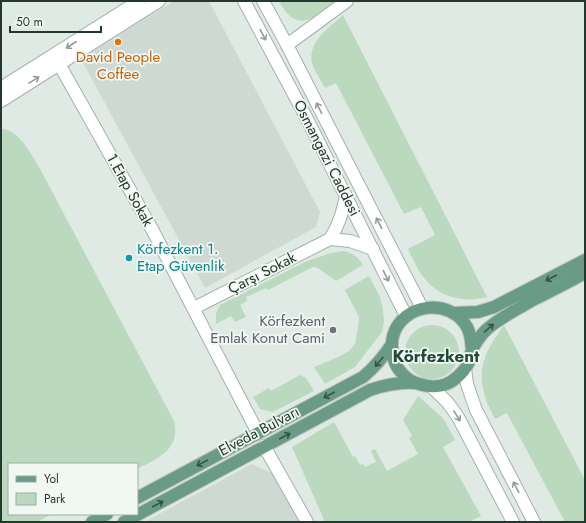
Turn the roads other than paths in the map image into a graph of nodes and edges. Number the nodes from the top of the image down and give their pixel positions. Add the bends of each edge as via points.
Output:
1 (139, 1) edge
2 (159, 1) edge
3 (238, 1) edge
4 (263, 1) edge
5 (347, 1) edge
6 (247, 5) edge
7 (287, 45) junction
8 (57, 60) junction
9 (1, 88) edge
10 (1, 101) edge
11 (346, 196) junction
12 (330, 239) junction
13 (373, 249) junction
14 (585, 260) edge
15 (585, 273) edge
16 (194, 308) junction
17 (422, 308) junction
18 (453, 313) junction
19 (406, 316) junction
20 (392, 344) junction
21 (472, 350) junction
22 (465, 368) junction
23 (414, 383) junction
24 (432, 386) junction
25 (258, 433) junction
26 (264, 446) junction
27 (138, 497) edge
28 (138, 514) edge
29 (137, 515) edge
30 (105, 517) edge
31 (92, 522) edge
32 (124, 522) edge
33 (307, 522) edge
34 (513, 522) edge
35 (534, 522) edge

1 -> 8 street
2 - 8 street
3 - 6 street
4 - 7 street, Osmangazi Caddesi
5 - 7 street
6 -> 11 street, Osmangazi Caddesi
17 -> 7 street, Osmangazi Caddesi
8 - 9 street
10 -> 8 street
8 - 16 street, 1.Etap Sokak
11 - 12 street via 338,227
11 - 13 street, Osmangazi Caddesi
12 - 13 street via 350,241
12 - 16 street, Çarşı Sokak
13 -> 19 street, Osmangazi Caddesi
14 -> 18 main road via 494,307 478,312
21 -> 15 main road via 484,331 496,322
16 - 25 street, 1.Etap Sokak
17 - 18 main road via 436,307
17 - 19 main road
18 - 21 main road via 467,326
19 - 20 main road via 393,336
20 - 23 main road via 395,363 403,375
20 -> 25 main road, Elveda Bulvarı via 372,370 363,377
21 - 22 main road
22 - 24 main road via 453,381 441,386
35 -> 22 street via 476,410 467,384
23 - 24 main road
26 -> 23 main road, Elveda Bulvarı via 370,390 386,384
24 -> 34 street via 458,417
25 -> 27 main road, Elveda Bulvarı
28 -> 26 main road, Elveda Bulvarı
26 - 33 street
32 -> 29 main road, Elveda Bulvarı
30 - 31 main road

